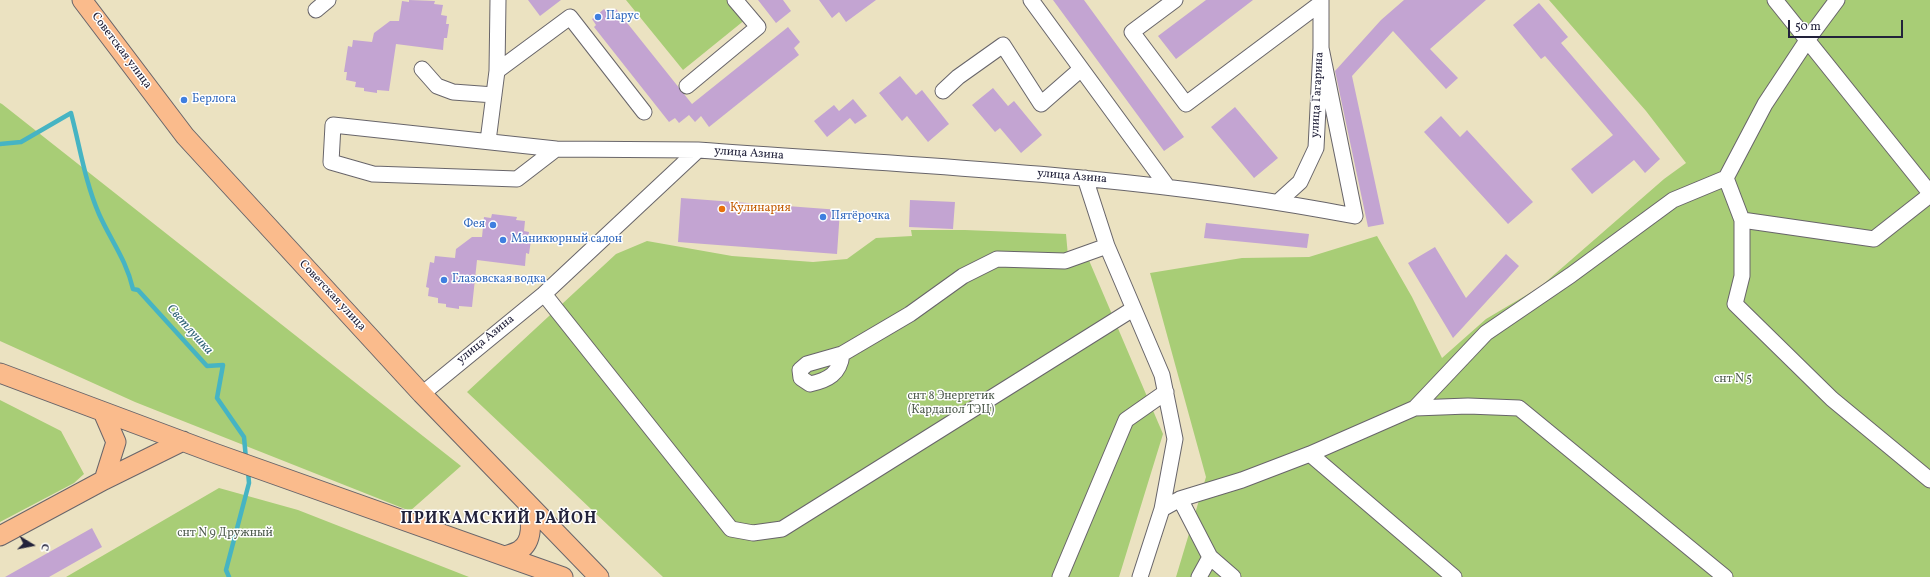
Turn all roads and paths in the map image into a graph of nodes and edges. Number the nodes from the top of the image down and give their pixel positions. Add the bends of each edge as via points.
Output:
1 (82, 0) edge
2 (328, 0) edge
3 (498, 0) edge
4 (736, 0) edge
5 (1031, 0) edge
6 (1175, 0) edge
7 (1775, 0) edge
8 (1837, 0) edge
9 (1321, 1) edge
10 (316, 10) dead end
11 (1808, 39) junction
12 (1321, 48) junction
13 (422, 69) dead end
14 (1081, 69) junction
15 (497, 71) junction
16 (687, 86) dead end
17 (943, 91) dead end
18 (494, 95) junction
19 (644, 112) dead end
20 (488, 141) junction
21 (556, 148) junction
22 (698, 150) junction
23 (1085, 178) junction
24 (1726, 178) junction
25 (1167, 186) junction
26 (1930, 194) edge
27 (1279, 201) junction
28 (1742, 220) junction
29 (1107, 246) junction
30 (544, 294) junction
31 (1133, 309) junction
32 (842, 354) dead end
33 (0, 373) edge
34 (1166, 392) junction
35 (422, 394) junction
36 (1415, 408) junction
37 (103, 412) junction
38 (183, 441) junction
39 (1310, 454) junction
40 (104, 480) junction
41 (1930, 480) edge
42 (1180, 499) junction
43 (528, 504) junction
44 (1162, 508) junction
45 (0, 536) edge
46 (505, 556) junction
47 (1210, 557) junction
48 (563, 577) edge
49 (599, 577) edge
50 (1060, 577) edge
51 (1140, 577) edge
52 (1198, 577) edge
53 (1233, 577) edge
54 (1454, 577) edge
55 (1724, 577) edge

1 - 35 main road, Советская улица via 186,136
2 - 10 street
3 - 15 street
4 - 16 street via 758,27
5 - 14 street
6 - 9 street via 1132,32 1186,104
7 - 11 street
8 - 11 street
9 - 12 street, улица Гагарина
11 - 24 street via 1765,104
11 - 26 street
12 - 27 street, улица Гагарина via 1316,148 1300,182
12 - 27 street, улица Азина via 1355,216
13 - 18 street via 437,86 453,92
14 - 17 street via 1041,104 1003,45
14 - 25 street
15 - 18 street
15 - 19 street via 570,17
18 - 20 street
20 - 21 street
20 - 21 street via 333,125 331,162 373,174 517,179
21 - 22 street
22 - 23 street, улица Азина
22 - 30 street, улица Азина
23 - 25 street, улица Азина
23 - 29 street
24 - 28 street
24 - 36 street via 1673,200 1571,275 1486,333
25 - 27 street, улица Азина
26 - 28 street via 1874,239
28 - 41 street via 1742,276 1734,304 1832,399
29 - 31 street
29 - 32 street via 1066,261 997,259 963,276 910,314
30 - 31 street via 731,529 753,533 782,529
30 - 35 street, улица Азина
31 - 34 street via 1162,375
33 - 37 main road
34 - 44 street via 1174,438
34 - 50 street via 1126,420
35 - 43 main road, Советская улица
36 - 39 street
36 - 55 street via 1519,408
37 - 38 main road
37 - 40 main road via 116,442
38 - 40 main road
38 - 46 main road
39 - 42 street via 1242,480
39 - 54 street
40 - 45 main road
42 - 44 street
42 - 47 street
43 - 46 main road via 531,527 528,539 521,550
43 - 49 main road, Советская улица
44 - 51 street
46 - 48 main road
47 - 52 street
47 - 53 street

